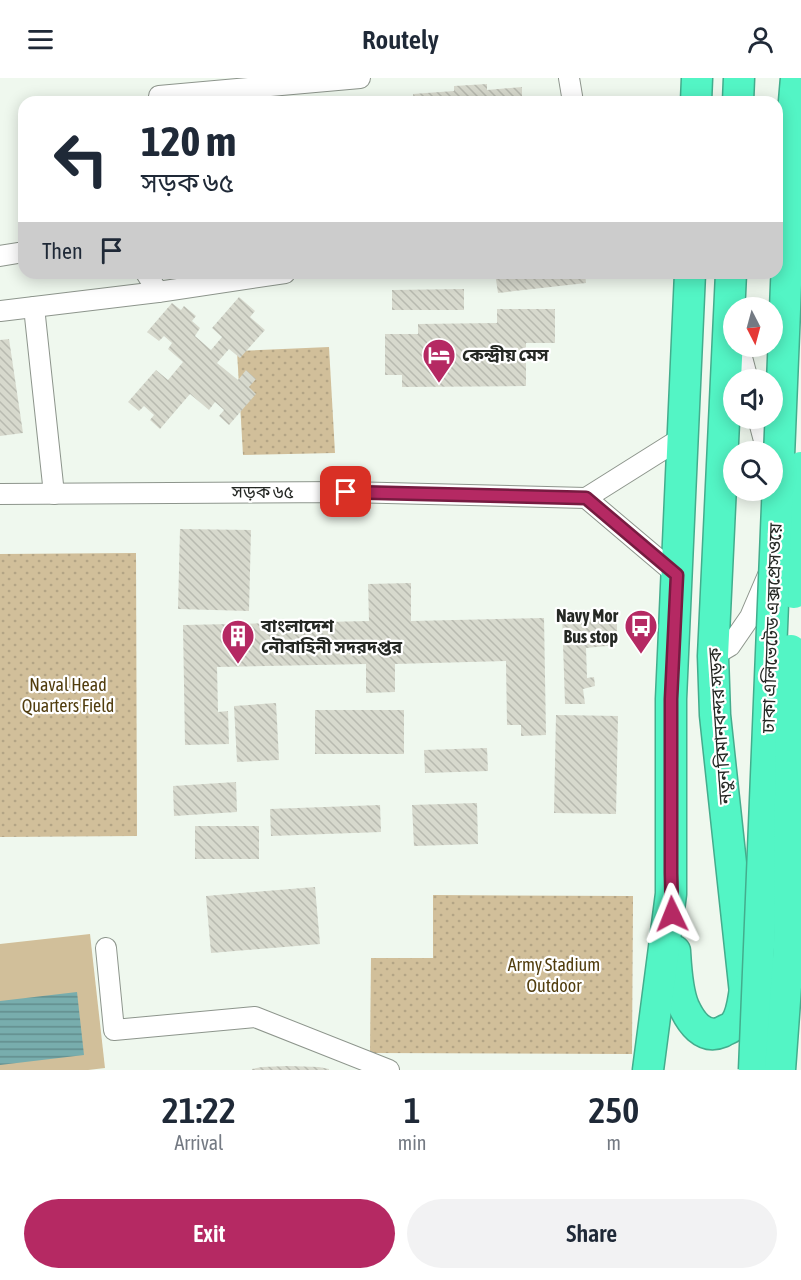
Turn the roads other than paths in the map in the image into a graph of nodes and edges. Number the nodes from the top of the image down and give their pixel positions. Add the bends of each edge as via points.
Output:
1 (360, 78) edge
2 (569, 78) edge
3 (697, 78) edge
4 (739, 78) edge
5 (787, 78) edge
6 (796, 78) edge
7 (159, 96) dead end
8 (572, 96) edge
9 (696, 96) edge
10 (738, 96) edge
11 (793, 113) junction
12 (18, 253) edge
13 (0, 256) edge
14 (150, 279) edge
15 (245, 279) edge
16 (690, 279) edge
17 (731, 279) edge
18 (158, 292) junction
19 (731, 297) edge
20 (34, 307) junction
21 (0, 311) edge
22 (729, 357) edge
23 (683, 437) junction
24 (801, 467) edge
25 (0, 494) edge
26 (54, 494) junction
27 (586, 498) junction
28 (783, 500) edge
29 (797, 527) edge
30 (677, 575) junction
31 (713, 656) junction
32 (801, 887) edge
33 (671, 894) junction
34 (789, 945) junction
35 (106, 948) dead end
36 (745, 989) junction
37 (389, 1070) edge
38 (648, 1070) edge
39 (742, 1070) edge
40 (754, 1070) edge
41 (780, 1070) edge

1 - 7 street
2 - 8 street
3 - 9 highway
4 - 10 highway
5 - 11 highway, bridge
6 - 11 highway, ঢাকা এলিভেটেড এক্সপ্রেসওয়ে, bridge
11 - 40 highway, ঢাকা এলিভেটেড এক্সপ্রেসওয়ে, bridge
12 - 13 street
14 - 18 street
15 - 18 street
16 - 23 highway
17 - 19 highway, নতুন বিমানবন্দর সড়ক
18 - 20 street
20 - 21 street
20 - 26 street
22 - 31 highway, নতুন বিমানবন্দর সড়ক
23 - 27 street
23 - 30 highway
24 - 34 highway, ঢাকা এলিভেটেড এক্সপ্রেসওয়ে, bridge via 791,646
25 - 26 street, সড়ক ৬৫
26 - 27 street, সড়ক ৬৫ via 346,492
27 - 30 street
28 - 29 street
29 - 31 street via 784,541 750,617 730,646
30 - 33 highway via 671,699
31 - 36 highway, নতুন বিমানবন্দর সড়ক
32 - 34 highway, bridge
33 - 36 highway via 676,972 682,1005 693,1023 705,1034 714,1035 734,1025
33 - 38 highway
34 - 41 highway, ঢাকা এলিভেটেড এক্সপ্রেসওয়ে, bridge
35 - 37 street via 114,1030 255,1017
36 - 39 highway, নতুন বিমানবন্দর সড়ক via 748,1048

